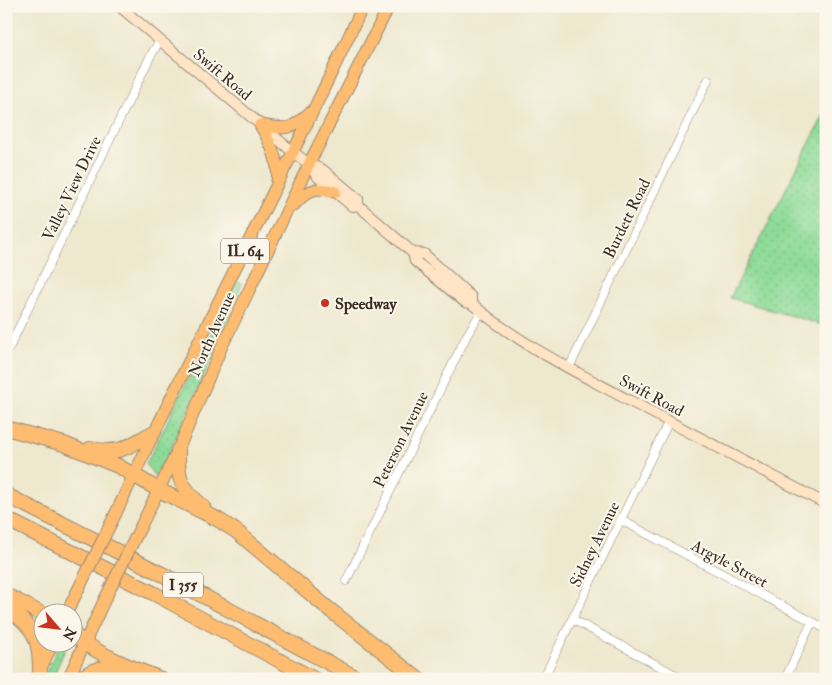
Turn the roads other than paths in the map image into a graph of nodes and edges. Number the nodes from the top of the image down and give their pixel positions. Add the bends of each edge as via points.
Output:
1 (119, 6) edge
2 (363, 6) edge
3 (389, 6) edge
4 (160, 40) junction
5 (708, 80) dead end
6 (314, 108) junction
7 (260, 124) junction
8 (293, 152) junction
9 (309, 164) junction
10 (276, 188) junction
11 (335, 192) junction
12 (358, 205) junction
13 (278, 229) junction
14 (481, 312) junction
15 (10, 348) dead end
16 (569, 368) junction
17 (669, 421) junction
18 (6, 428) edge
19 (154, 432) junction
20 (64, 444) junction
21 (178, 450) junction
22 (133, 476) junction
23 (159, 490) junction
24 (6, 495) edge
25 (826, 504) edge
26 (6, 519) edge
27 (217, 519) junction
28 (621, 520) junction
29 (346, 581) dead end
30 (6, 595) edge
31 (72, 602) edge
32 (6, 606) edge
33 (32, 609) edge
34 (572, 620) junction
35 (812, 622) junction
36 (826, 630) edge
37 (82, 641) edge
38 (85, 644) junction
39 (48, 652) edge
40 (138, 670) junction
41 (38, 674) edge
42 (68, 679) edge
43 (80, 679) edge
44 (161, 679) edge
45 (314, 679) edge
46 (359, 679) edge
47 (418, 679) edge
48 (543, 679) edge
49 (683, 679) edge
50 (785, 679) edge

1 - 4 street, Swift Road
2 - 6 main road, North Avenue / IL 64
3 - 9 main road, North Avenue / IL 64
4 - 7 street, Swift Road
4 - 15 street, Valley View Drive
5 - 16 street, Burdett Road
6 - 7 main road via 288,128
6 - 8 main road, North Avenue / IL 64
7 - 8 street, Swift Road
7 - 10 main road via 277,163
8 - 9 street, Swift Road
8 - 10 main road, North Avenue / IL 64
9 - 11 street, Swift Road
9 - 12 street, Swift Road via 323,170 358,199
9 - 13 main road, North Avenue / IL 64
10 - 19 main road, North Avenue / IL 64
11 - 12 street, Swift Road via 352,206
11 - 13 main road via 319,188 310,191 292,207
12 - 14 street, Swift Road via 413,253 415,261
13 - 21 main road, North Avenue / IL 64 via 222,346
14 - 16 street, Swift Road
14 - 29 street, Peterson Avenue via 466,335
16 - 17 street, Swift Road
17 - 25 street, Swift Road
17 - 28 street, Sidney Avenue
18 - 20 highway
19 - 20 highway via 115,452
19 - 22 main road, North Avenue / IL 64
20 - 22 highway via 118,466
21 - 23 main road, North Avenue / IL 64
21 - 27 highway via 180,479 192,497
22 - 23 highway
22 - 31 main road, North Avenue / IL 64, bridge
23 - 27 highway
23 - 38 main road, North Avenue / IL 64, bridge
24 - 46 highway, I 355
26 - 45 highway, I 355
27 - 47 highway
28 - 34 street, Sidney Avenue
28 - 35 street, Argyle Street
30 - 33 highway
32 - 41 highway via 35,634 40,651
34 - 48 street, Sidney Avenue
34 - 49 street
35 - 36 street, Argyle Street
35 - 50 street
37 - 38 highway
38 - 40 highway
38 - 42 main road, North Avenue / IL 64
39 - 41 main road
40 - 43 highway via 102,668 92,670
40 - 44 highway

